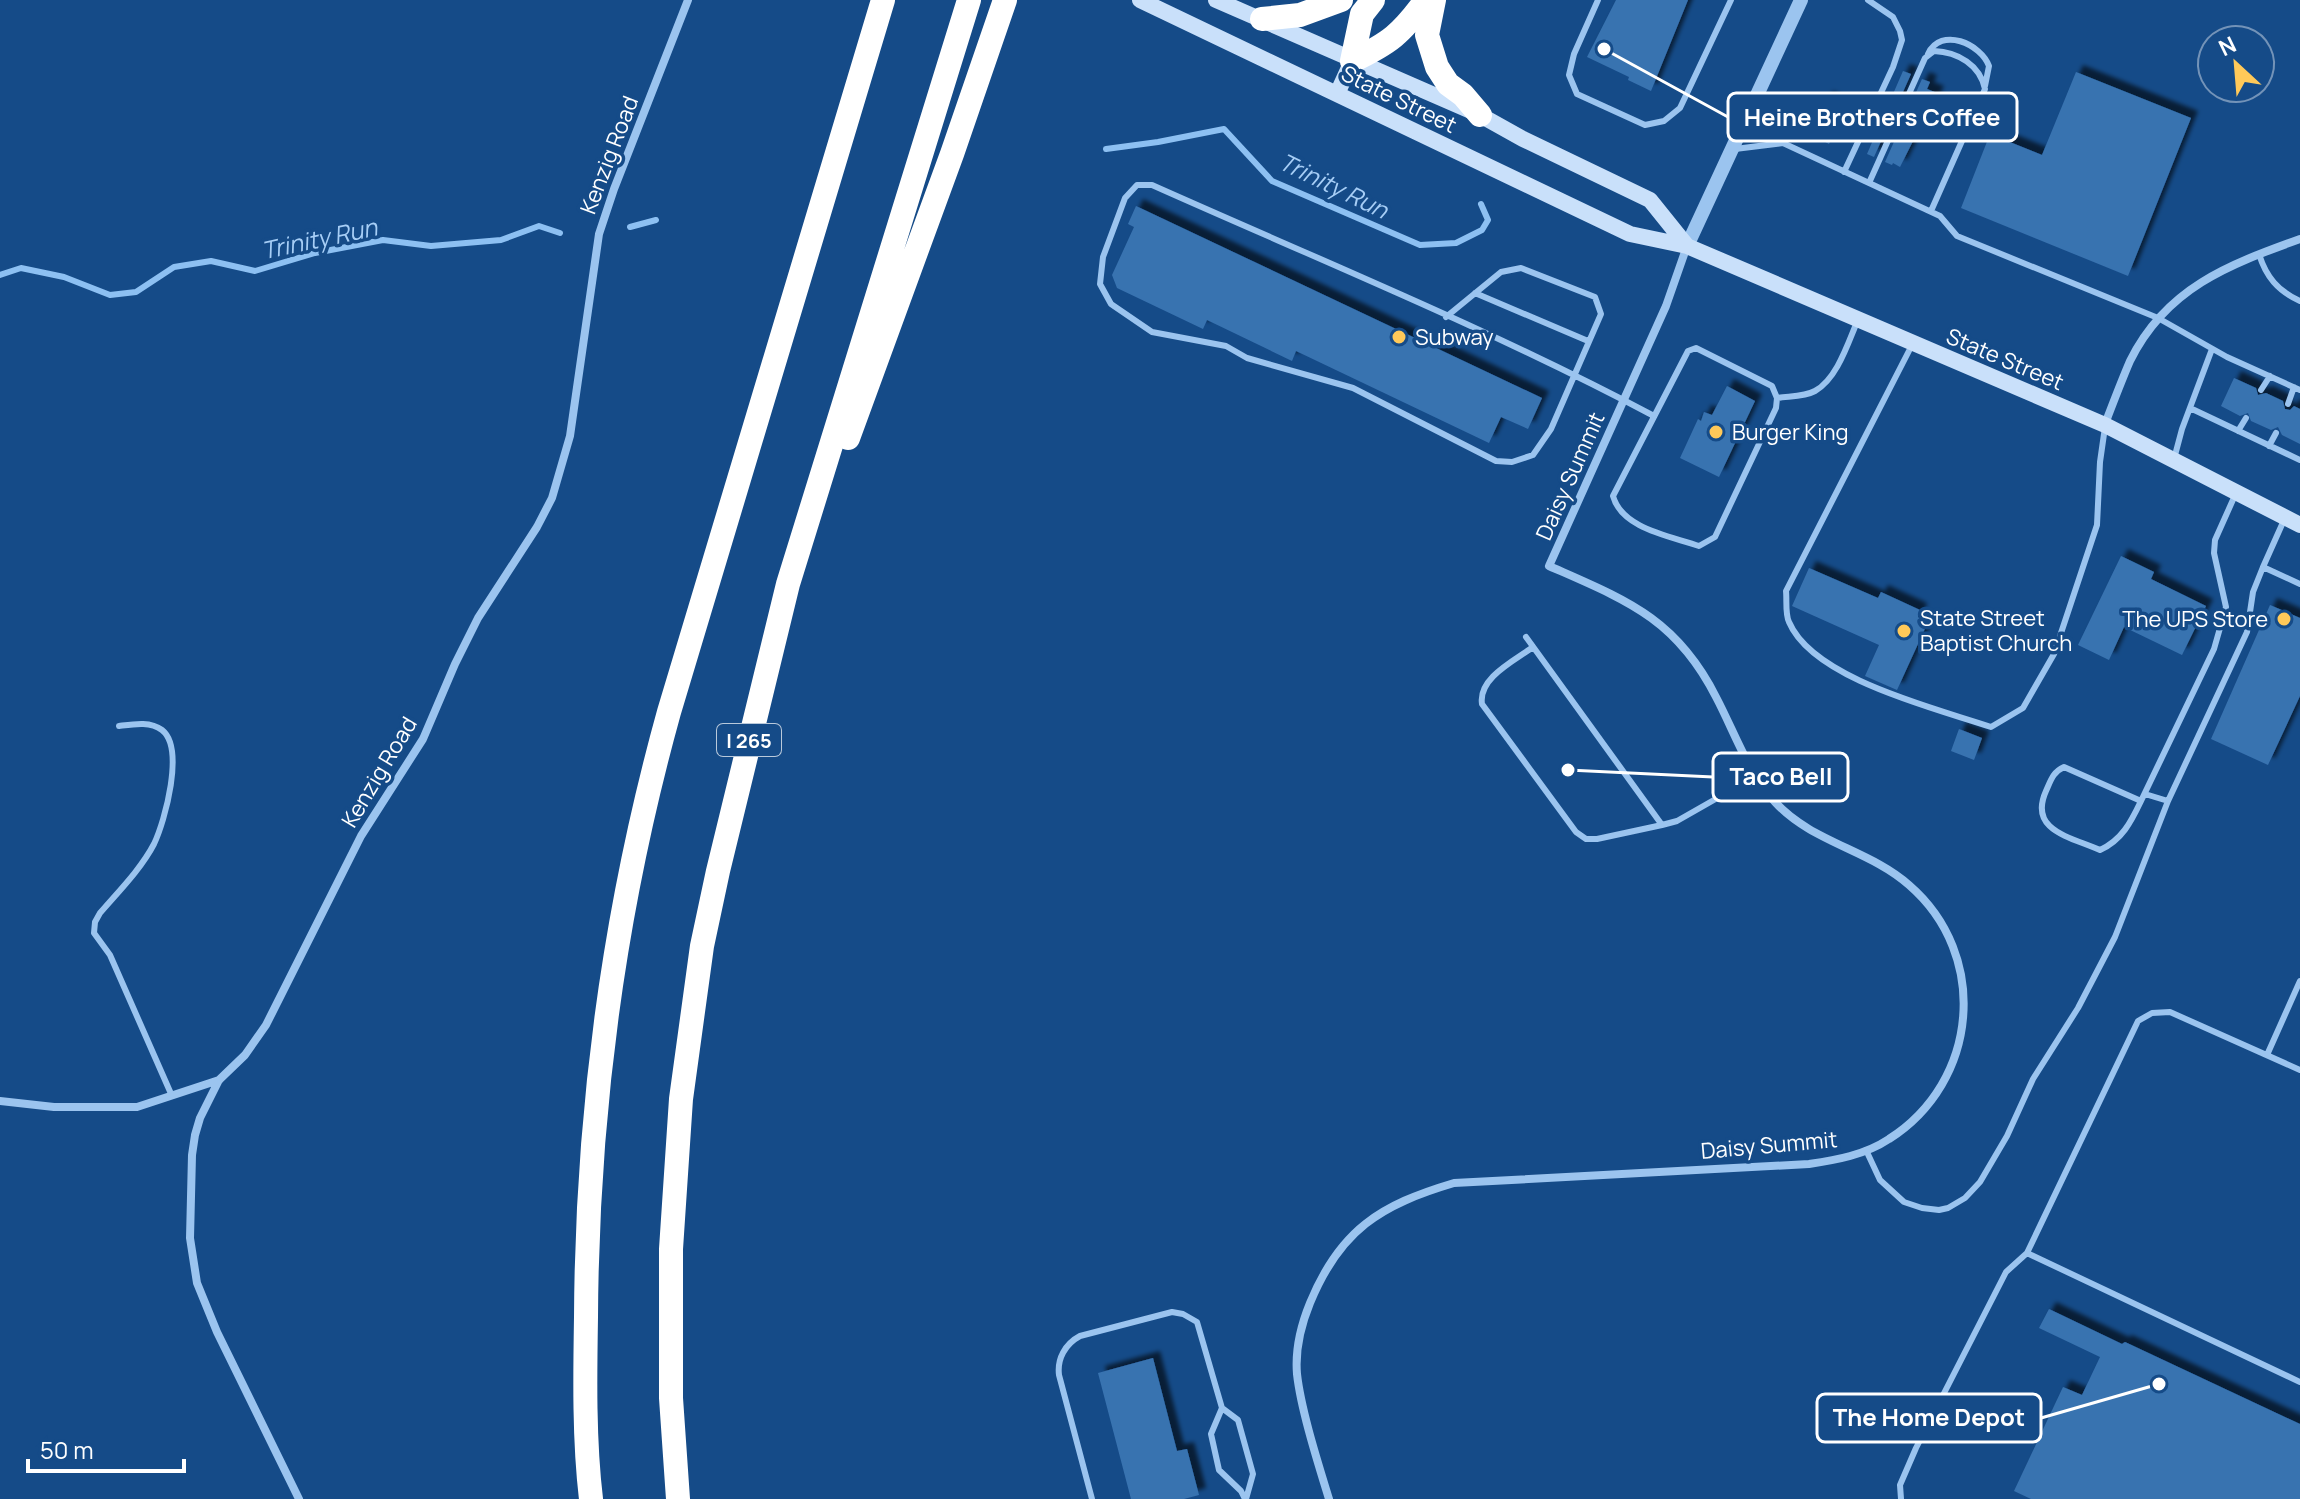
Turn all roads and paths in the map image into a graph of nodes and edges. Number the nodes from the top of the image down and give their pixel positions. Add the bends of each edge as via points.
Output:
1 (688, 0) edge
2 (883, 0) edge
3 (1140, 0) edge
4 (1216, 0) edge
5 (1341, 0) edge
6 (1373, 0) edge
7 (1426, 0) edge
8 (1434, 0) edge
9 (1598, 0) edge
10 (1731, 0) edge
11 (1801, 0) edge
12 (1868, 0) edge
13 (968, 3) edge
14 (1001, 11) edge
15 (1262, 19) junction
16 (1925, 58) junction
17 (1352, 61) junction
18 (1985, 89) junction
19 (1337, 94) junction
20 (1754, 103) junction
21 (1480, 115) junction
22 (1783, 143) junction
23 (1732, 149) junction
24 (1844, 172) junction
25 (1869, 183) junction
26 (1931, 211) junction
27 (2300, 239) edge
28 (1687, 246) junction
29 (2259, 254) junction
30 (1475, 293) junction
31 (2300, 301) edge
32 (1446, 317) junction
33 (2158, 318) junction
34 (1858, 320) junction
35 (1588, 341) junction
36 (1913, 343) junction
37 (2212, 349) junction
38 (1573, 374) junction
39 (2270, 376) junction
40 (2297, 388) edge
41 (2261, 390) dead end
42 (1777, 398) junction
43 (1624, 399) junction
44 (2288, 404) dead end
45 (2190, 408) junction
46 (1654, 416) junction
47 (2246, 418) dead end
48 (2105, 425) junction
49 (2238, 431) junction
50 (2276, 433) dead end
51 (2269, 446) junction
52 (2300, 448) edge
53 (2298, 459) edge
54 (2174, 460) junction
55 (2236, 493) junction
56 (2292, 522) edge
57 (2263, 567) junction
58 (2300, 584) edge
59 (1526, 637) dead end
60 (1533, 647) junction
61 (771, 649) junction
62 (119, 726) dead end
63 (1756, 776) junction
64 (2143, 798) junction
65 (2168, 801) junction
66 (1662, 825) junction
67 (2300, 981) edge
68 (2267, 1055) junction
69 (2300, 1070) edge
70 (219, 1080) junction
71 (172, 1096) junction
72 (0, 1101) edge
73 (1866, 1150) junction
74 (2027, 1253) junction
75 (2300, 1382) edge
76 (1222, 1408) junction
77 (299, 1499) edge
78 (591, 1499) edge
79 (678, 1499) edge
80 (1092, 1499) edge
81 (1246, 1499) edge
82 (1329, 1499) edge
83 (1901, 1499) edge

1 - 70 street, Kenzig Road via 599,234 570,436 552,498 478,618 423,739 361,836 266,1025
2 - 78 highway via 669,712 629,871 607,999 589,1190 585,1343
3 - 19 main road, State Street
4 - 15 main road, State Street
5 - 15 highway via 1300,15
6 - 17 highway via 1362,14
7 - 17 highway via 1387,44
8 - 21 highway via 1427,35 1437,67
9 - 10 lane via 1569,75 1577,94 1645,125 1664,121 1680,108
11 - 20 street
12 - 24 lane via 1897,23 1902,40
13 - 61 highway, I 265
14 - 61 highway
15 - 17 main road, State Street
16 - 18 lane via 1945,51 1965,60 1977,69
16 - 18 lane via 1942,38 1982,53 1989,66
16 - 25 lane
17 - 19 main road
17 - 21 main road, State Street
18 - 26 lane
19 - 28 main road, State Street via 1630,234
20 - 22 lane
20 - 23 street
21 - 28 main road, State Street via 1650,200
22 - 23 lane
22 - 24 lane
23 - 28 street
24 - 25 lane
25 - 26 lane
26 - 33 lane via 1957,236
27 - 29 street
28 - 34 main road, State Street
28 - 43 street
29 - 31 lane via 2278,288
29 - 33 street via 2213,275
30 - 32 lane
30 - 35 lane
30 - 35 lane via 1501,272 1521,268 1595,297 1601,314
32 - 38 lane
32 - 38 lane via 1152,185 1137,185 1125,198 1103,257 1100,284 1111,304 1152,332 1226,346 1247,358 1353,388 1496,461 1533,455 1551,429
33 - 37 lane
33 - 48 street via 2131,361
34 - 36 main road, State Street
34 - 42 lane via 1841,358 1816,391
35 - 38 lane
36 - 48 main road, State Street
36 - 48 lane via 1786,591 1788,620 1808,649 1863,683 1991,727 2023,708 2054,654 2097,525
37 - 39 lane
37 - 45 lane
38 - 43 lane
39 - 40 lane
39 - 41 lane
40 - 44 lane
42 - 46 lane via 1772,386 1696,348 1688,351
42 - 46 lane via 1715,537 1699,546 1634,523 1616,508 1613,496
43 - 46 lane
43 - 63 street, Daisy Summit via 1549,566 1649,615 1674,634 1701,668
45 - 49 lane
45 - 54 lane
47 - 49 lane
48 - 54 main road, State Street
49 - 51 lane
50 - 51 lane
51 - 53 lane
52 - 53 lane
54 - 55 main road, State Street
55 - 56 main road, State Street
55 - 64 lane via 2215,540 2226,607 2214,649
56 - 57 lane
57 - 58 lane
57 - 65 lane via 2247,632
59 - 60 lane
60 - 66 lane
60 - 66 lane via 1485,684 1482,704 1586,839
61 - 79 highway, I 265 via 708,916 681,1099 670,1323
62 - 71 lane via 152,725 164,731 173,757 166,809 153,845 100,913 94,933 110,955
63 - 66 lane
63 - 73 street, Daisy Summit via 1776,803 1809,829 1908,883 1948,934 1959,966 1962,1036 1952,1067 1915,1120
64 - 64 lane via 2131,824 2100,850 2041,819 2040,805 2055,771 2064,767
64 - 65 lane
65 - 73 lane via 2098,972 2033,1079 1980,1182 1948,1208 1922,1208 1904,1202 1880,1180
67 - 68 lane
68 - 69 lane
68 - 74 lane via 2170,1012 2138,1021
70 - 71 street
70 - 77 street, Kenzig Road via 200,1118 192,1155 192,1260 217,1332
71 - 72 street via 124,1108
73 - 82 street, Daisy Summit via 1809,1164 1454,1183 1412,1195 1376,1215 1322,1273 1297,1348 1297,1375
74 - 75 lane
74 - 83 lane via 2006,1272 1985,1313 1916,1448 1900,1485
76 - 80 lane via 1194,1319 1172,1312 1075,1338 1058,1369
76 - 81 lane via 1238,1420 1253,1474
76 - 81 lane via 1211,1434 1215,1456 1219,1470

